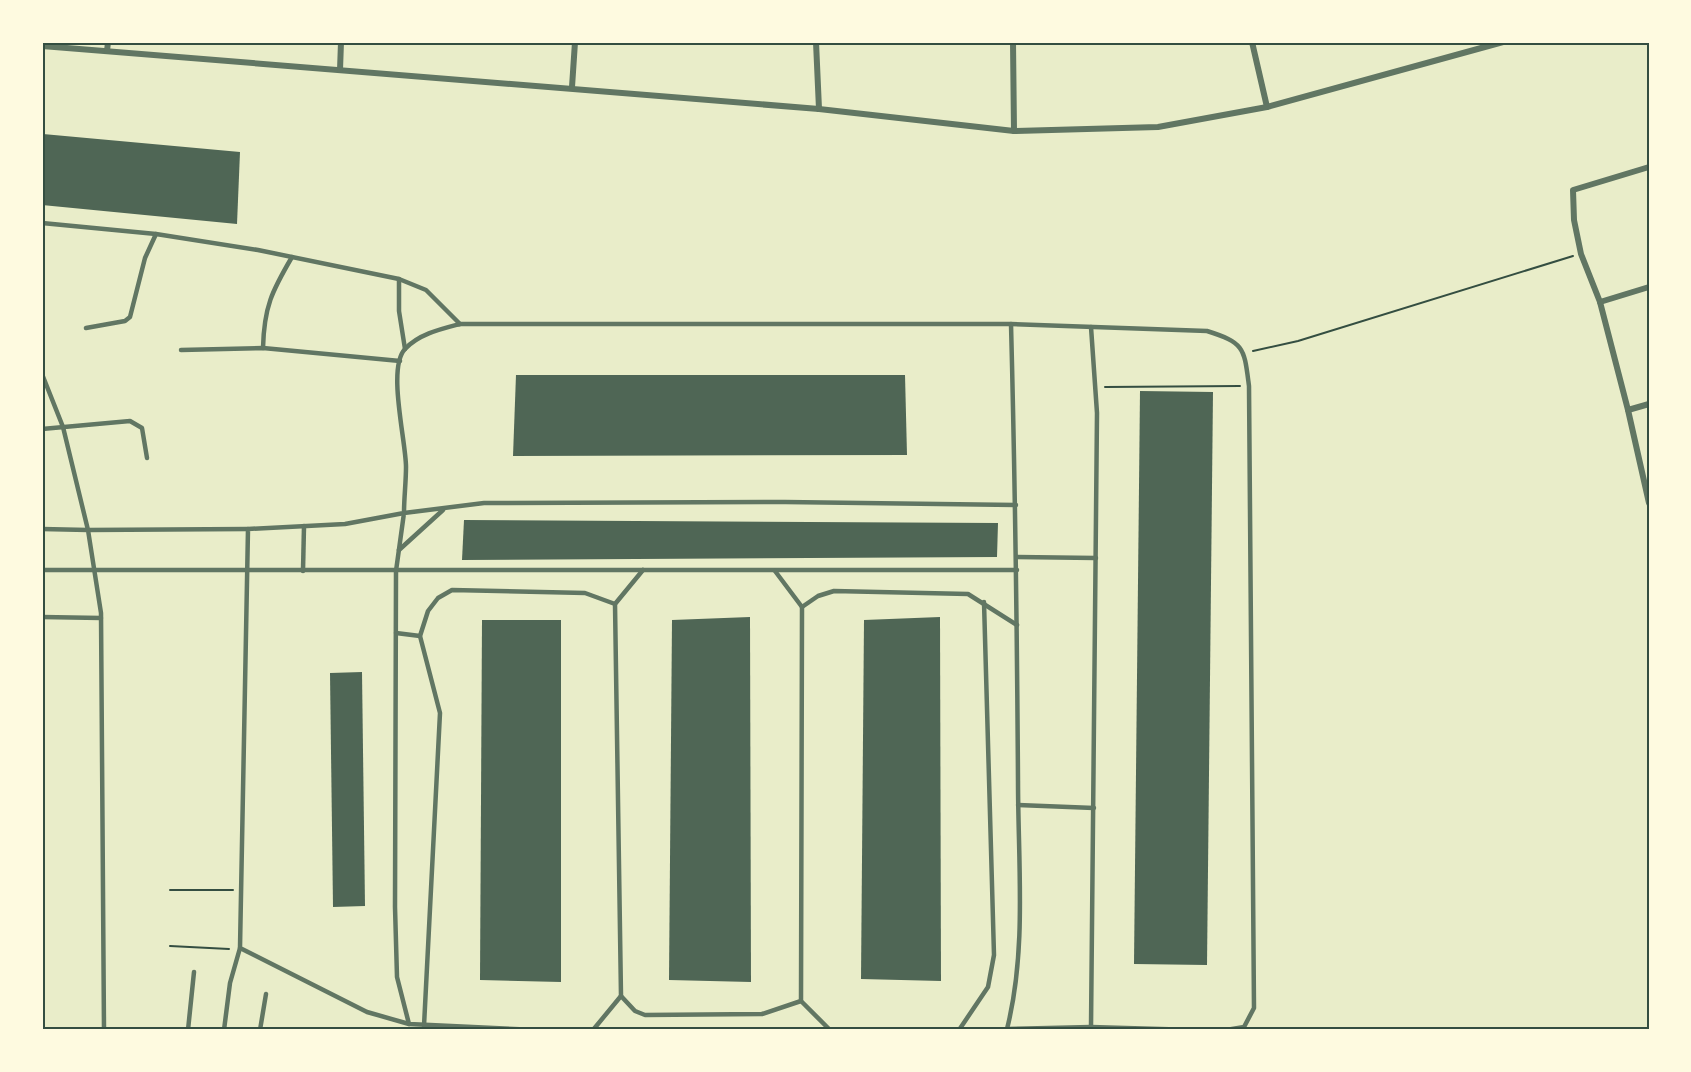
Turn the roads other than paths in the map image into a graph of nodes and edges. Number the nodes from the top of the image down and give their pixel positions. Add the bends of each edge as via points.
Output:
1 (108, 42) edge
2 (341, 42) edge
3 (575, 42) edge
4 (816, 42) edge
5 (1013, 42) edge
6 (1252, 42) edge
7 (1503, 42) edge
8 (42, 46) edge
9 (107, 51) junction
10 (340, 70) junction
11 (572, 87) junction
12 (1267, 107) junction
13 (819, 109) junction
14 (1014, 131) junction
15 (1649, 167) edge
16 (42, 223) edge
17 (156, 234) junction
18 (292, 257) junction
19 (399, 279) junction
20 (1649, 287) edge
21 (1600, 302) junction
22 (460, 324) junction
23 (1011, 324) junction
24 (86, 327) dead end
25 (1091, 327) junction
26 (263, 348) junction
27 (405, 349) junction
28 (182, 350) dead end
29 (400, 362) junction
30 (42, 374) edge
31 (1649, 404) edge
32 (1628, 410) junction
33 (63, 427) junction
34 (42, 429) edge
35 (147, 458) dead end
36 (1649, 503) edge
37 (1016, 505) junction
38 (446, 508) junction
39 (404, 513) junction
40 (304, 526) junction
41 (42, 529) edge
42 (248, 529) junction
43 (88, 530) junction
44 (399, 550) junction
45 (1017, 557) junction
46 (1096, 558) junction
47 (42, 570) edge
48 (643, 570) junction
49 (774, 570) junction
50 (1017, 570) junction
51 (96, 571) junction
52 (247, 571) junction
53 (303, 571) junction
54 (396, 571) junction
55 (984, 602) junction
56 (615, 604) junction
57 (802, 608) junction
58 (42, 617) edge
59 (101, 618) junction
60 (1017, 625) junction
61 (396, 633) junction
62 (420, 636) junction
63 (1018, 806) junction
64 (1094, 808) junction
65 (240, 948) junction
66 (194, 972) dead end
67 (266, 993) dead end
68 (621, 996) junction
69 (801, 1001) junction
70 (409, 1024) junction
71 (424, 1026) junction
72 (1091, 1027) junction
73 (1007, 1029) edge
74 (104, 1030) edge
75 (188, 1030) edge
76 (224, 1030) edge
77 (260, 1030) edge
78 (537, 1030) edge
79 (593, 1030) edge
80 (831, 1030) edge
81 (866, 1030) edge
82 (959, 1030) edge
83 (1195, 1030) edge
84 (1226, 1030) edge

1 - 9 street
2 - 10 street
3 - 11 street
4 - 13 street
5 - 14 street
6 - 12 street
7 - 12 street
8 - 9 street
9 - 10 street
10 - 11 street
11 - 13 street
12 - 14 street via 1158,128
13 - 14 street
15 - 21 street via 1573,190 1581,254
16 - 17 lane
17 - 18 lane
17 - 24 lane via 145,258 130,317
18 - 19 lane
18 - 26 lane via 270,294
19 - 22 lane via 426,290
19 - 27 lane
20 - 21 street
21 - 32 street
22 - 23 lane
22 - 27 lane via 428,333
23 - 25 lane
23 - 37 lane
25 - 46 lane via 1096,387
25 - 84 lane via 1207,331 1231,339 1245,353 1249,386 1254,1008 1244,1027
26 - 28 lane
26 - 29 lane
27 - 29 lane
29 - 39 lane via 398,382 406,467
30 - 33 lane
31 - 32 street
32 - 36 street
33 - 34 lane
33 - 35 lane via 138,423
33 - 43 lane
37 - 38 lane via 508,503
37 - 45 lane
38 - 39 lane
38 - 44 lane
39 - 40 lane via 345,524
39 - 44 lane
40 - 42 lane
40 - 53 lane
41 - 43 lane
42 - 43 lane
42 - 52 lane
43 - 51 lane
44 - 54 lane
45 - 46 lane
45 - 50 lane
46 - 64 lane
47 - 51 lane
48 - 49 lane
48 - 54 lane
48 - 56 lane
49 - 50 lane
49 - 57 lane
50 - 60 lane
51 - 52 lane
51 - 59 lane
52 - 53 lane
52 - 65 lane
53 - 54 lane
54 - 61 lane
55 - 57 lane via 968,594 834,591 818,596
55 - 60 lane
55 - 82 lane via 994,955 988,987
56 - 62 lane via 585,593 452,590 438,598 428,611
56 - 68 lane
57 - 69 lane
58 - 59 lane
59 - 74 lane
60 - 63 lane
61 - 62 lane
61 - 70 lane via 397,977
62 - 71 lane via 440,713
63 - 64 lane
63 - 73 lane via 1018,942 1014,1000
64 - 72 lane
65 - 70 lane via 367,1012
65 - 76 lane via 230,982
66 - 75 lane
67 - 77 lane
68 - 69 lane via 635,1011 645,1015 762,1014
68 - 79 lane
69 - 80 lane
70 - 71 lane
71 - 78 lane
72 - 73 lane
72 - 83 lane
73 - 82 lane
81 - 82 lane

